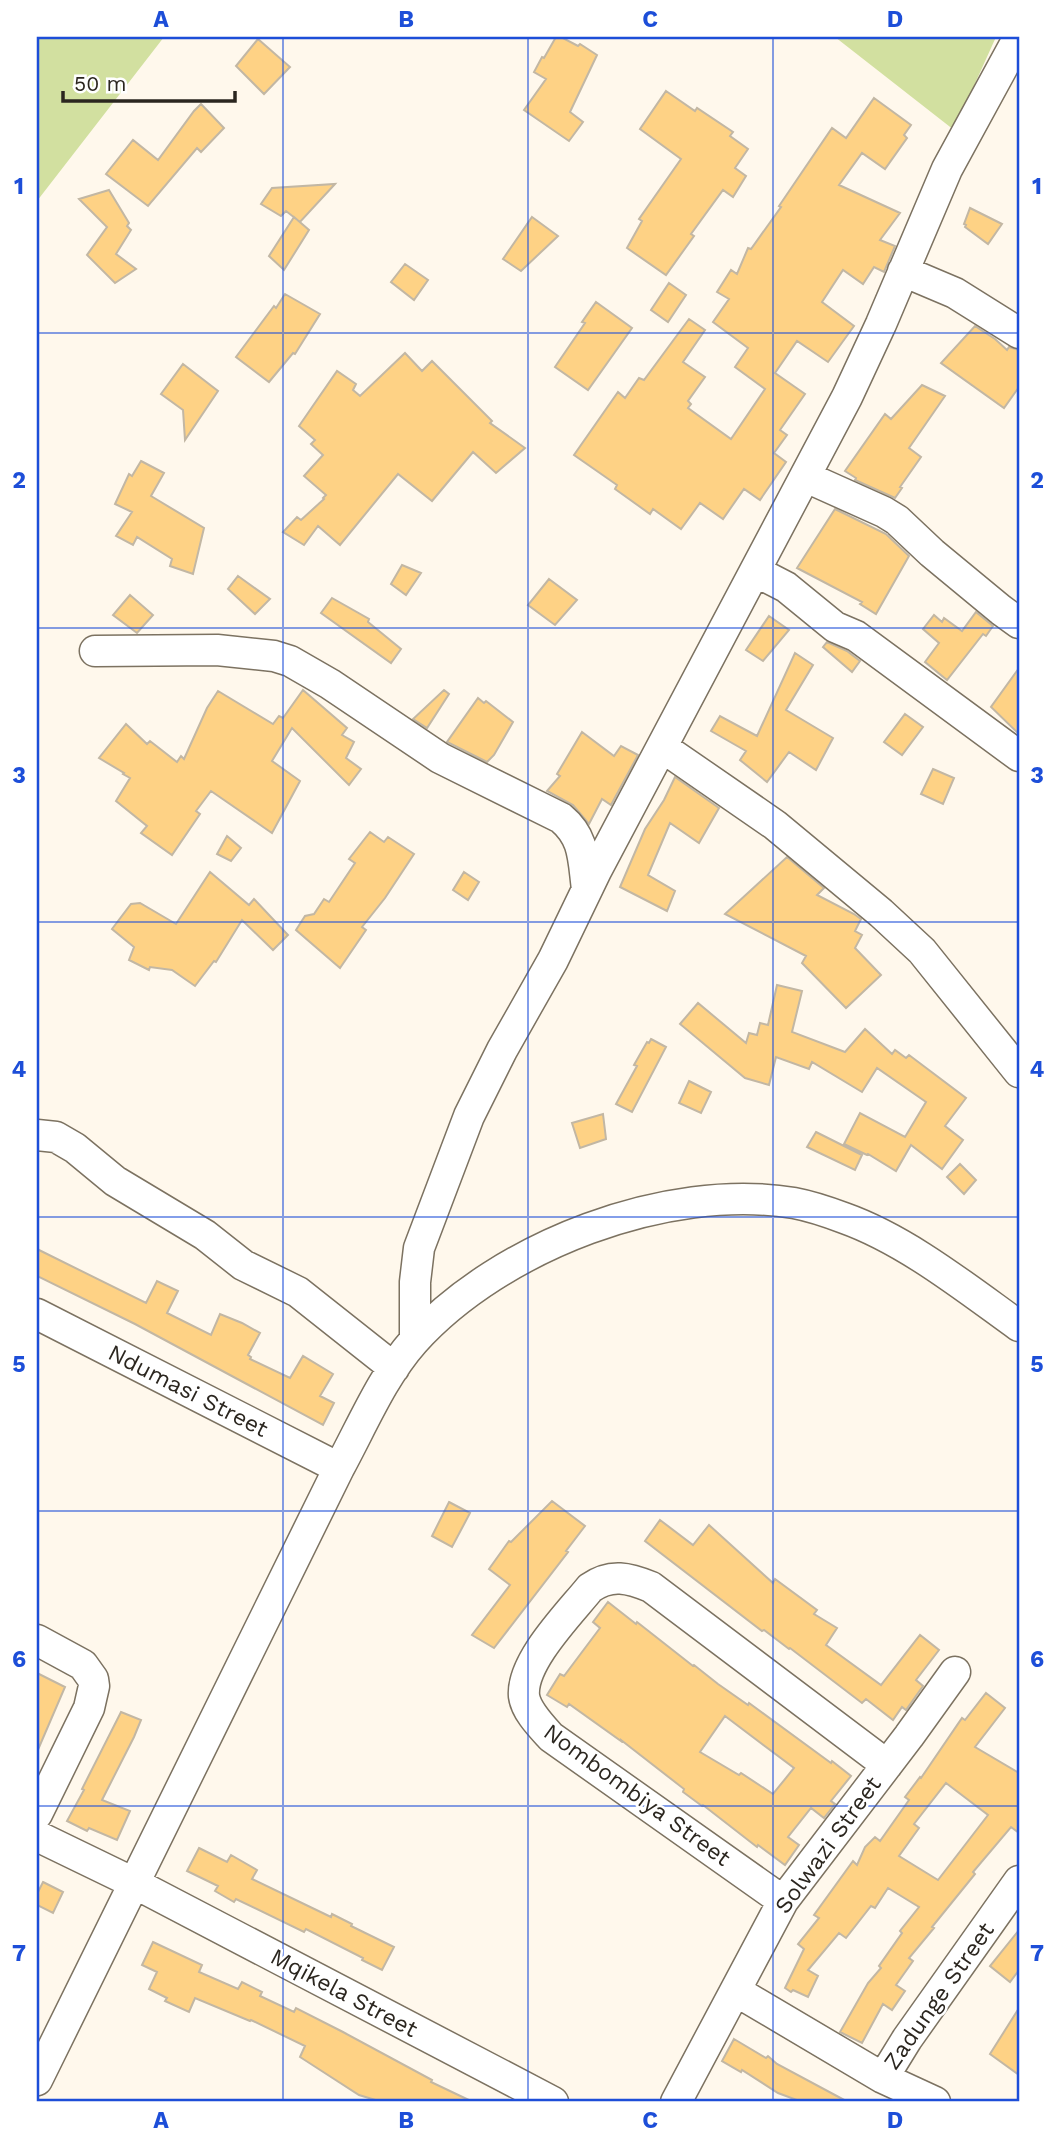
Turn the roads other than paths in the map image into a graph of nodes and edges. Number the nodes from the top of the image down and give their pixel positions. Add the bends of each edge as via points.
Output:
1 (1019, 37) edge
2 (903, 271) junction
3 (1019, 333) edge
4 (806, 477) junction
5 (755, 571) junction
6 (1019, 623) edge
7 (95, 651) dead end
8 (662, 747) junction
9 (1019, 756) edge
10 (587, 889) junction
11 (1019, 1072) edge
12 (37, 1135) edge
13 (37, 1314) edge
14 (1019, 1326) edge
15 (415, 1340) junction
16 (394, 1368) junction
17 (339, 1468) junction
18 (37, 1640) edge
19 (955, 1672) dead end
20 (887, 1765) junction
21 (37, 1814) edge
22 (37, 1836) edge
23 (1019, 1881) edge
24 (134, 1883) junction
25 (783, 1901) junction
26 (736, 1991) junction
27 (883, 2078) junction
28 (37, 2080) edge
29 (553, 2102) edge
30 (676, 2102) edge
31 (935, 2102) edge

1 - 2 street via 957,148
2 - 3 street via 955,293
2 - 4 street
4 - 5 street
4 - 6 street via 897,520
5 - 8 street
5 - 9 street via 786,587 835,627 856,636
7 - 10 street via 217,650 290,661 440,758 561,818 581,843
8 - 10 street
8 - 11 street via 775,825 906,936
10 - 15 street via 469,1116 439,1194 419,1248
12 - 16 street via 55,1137 75,1148 115,1181 205,1235 243,1265 298,1292
13 - 17 street, Ndumasi Street
14 - 15 street via 947,1274 846,1218 794,1203 739,1199 685,1202 618,1218 572,1236 522,1258 469,1291
15 - 16 street
16 - 17 street
17 - 24 street
18 - 21 street via 83,1665 94,1686 89,1708
19 - 20 street, Solwazi Street
20 - 25 street, Solwazi Street
20 - 25 street, Nombombiya Street via 652,1587 639,1582 615,1577 590,1588 536,1656 526,1677 524,1698 551,1737
22 - 24 street, Mqikela Street
23 - 27 street, Zadunge Street
24 - 28 street
24 - 29 street, Mqikela Street
25 - 26 street, Solwazi Street
26 - 27 street, Zadunge Street
26 - 30 street, Solwazi Street
27 - 31 street, Zadunge Street

